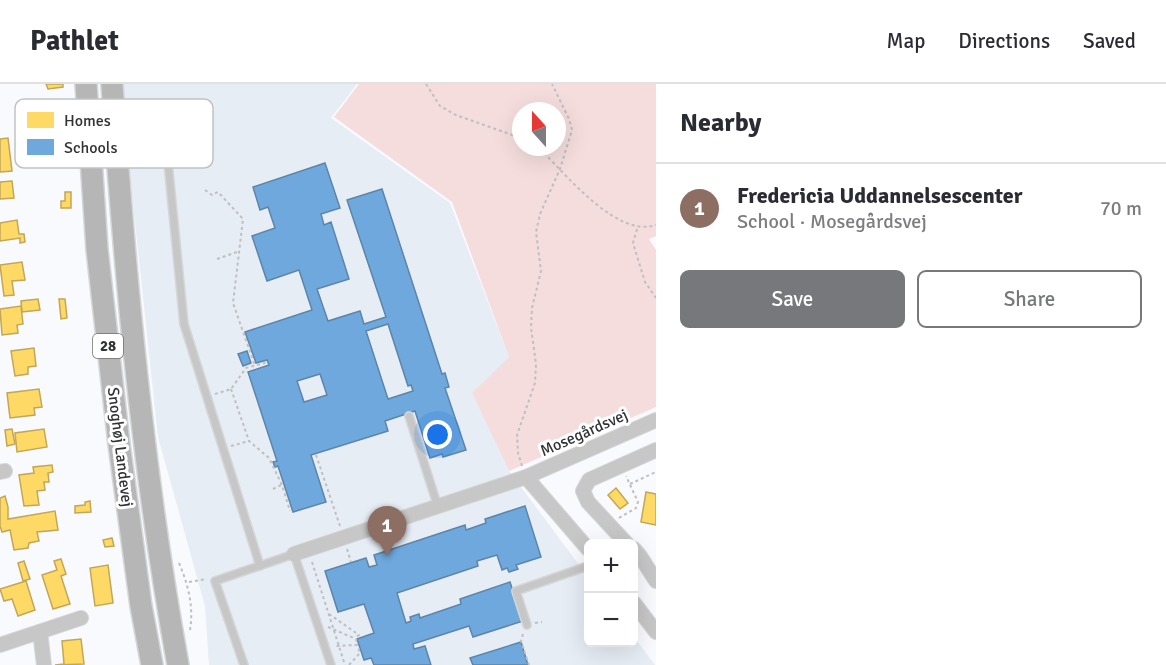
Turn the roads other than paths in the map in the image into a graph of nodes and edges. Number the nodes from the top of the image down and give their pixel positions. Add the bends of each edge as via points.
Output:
1 (86, 84) edge
2 (112, 84) edge
3 (87, 99) edge
4 (113, 99) edge
5 (92, 168) edge
6 (118, 168) edge
7 (169, 168) edge
8 (409, 416) dead end
9 (656, 420) edge
10 (656, 450) edge
11 (526, 477) junction
12 (438, 507) junction
13 (623, 539) edge
14 (584, 544) edge
15 (294, 554) junction
16 (638, 554) edge
17 (260, 566) junction
18 (584, 567) edge
19 (656, 581) edge
20 (141, 606) junction
21 (638, 609) edge
22 (81, 618) dead end
23 (527, 625) road end
24 (40, 632) junction
25 (656, 632) edge
26 (0, 645) edge
27 (44, 665) edge
28 (152, 665) edge
29 (163, 665) edge
30 (178, 665) edge
31 (244, 665) edge
32 (331, 665) edge

1 - 3 main road, Snoghøj Landevej / 28
2 - 4 main road, Snoghøj Landevej / 28
5 - 20 main road, Snoghøj Landevej / 28 via 97,249
6 - 30 main road, Snoghøj Landevej / 28 via 145,439
7 - 17 lane via 184,324
8 - 12 lane
9 - 11 street, Mosegårdsvej
10 - 13 street via 590,480 583,490 588,502
11 - 12 street, Mosegårdsvej
11 - 14 street
12 - 15 street, Mosegårdsvej
15 - 17 lane
15 - 32 lane
16 - 19 street
17 - 31 lane via 215,581
18 - 23 lane via 516,591
20 - 28 main road, Snoghøj Landevej / 28
20 - 29 main road via 159,641
21 - 25 street
22 - 24 street
24 - 26 street
24 - 27 street

